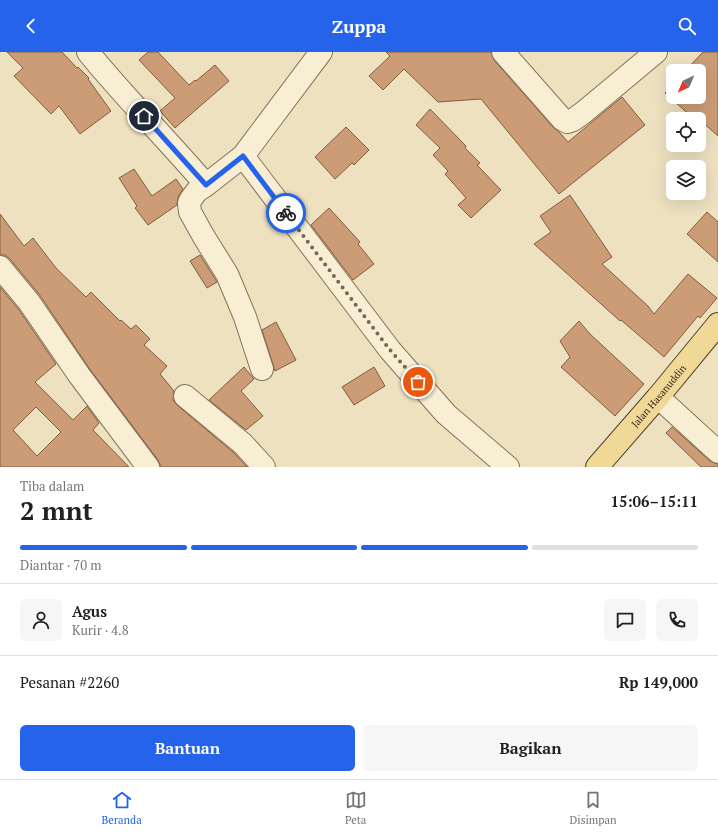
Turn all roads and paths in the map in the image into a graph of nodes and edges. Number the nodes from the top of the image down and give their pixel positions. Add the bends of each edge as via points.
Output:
1 (88, 52) edge
2 (321, 52) edge
3 (503, 52) edge
4 (656, 52) edge
5 (243, 156) junction
6 (206, 185) junction
7 (0, 267) edge
8 (718, 324) edge
9 (262, 369) dead end
10 (185, 396) dead end
11 (658, 397) junction
12 (718, 452) edge
13 (148, 467) edge
14 (264, 467) edge
15 (508, 467) edge
16 (597, 467) edge

1 - 6 street
2 - 5 street
3 - 4 street via 567,122 584,112
5 - 6 street
5 - 15 street via 390,350 446,414
6 - 9 street via 191,199 190,212 227,274 245,317
7 - 13 street via 29,302 79,376
8 - 11 main road, Jalan Hasanuddin
10 - 14 street via 243,444
11 - 12 street
11 - 16 main road, Jalan Hasanuddin

